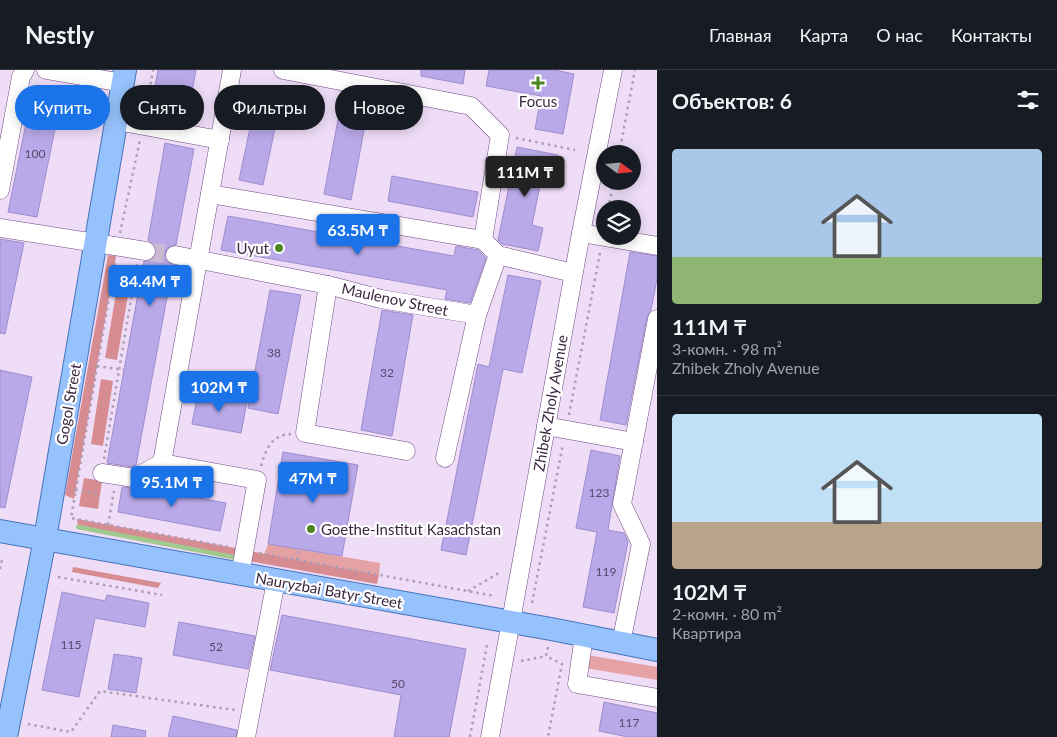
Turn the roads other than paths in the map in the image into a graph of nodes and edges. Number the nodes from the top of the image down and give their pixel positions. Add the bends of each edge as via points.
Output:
1 (25, 70) edge
2 (46, 70) edge
3 (232, 70) edge
4 (283, 70) edge
5 (613, 70) edge
6 (124, 76) edge
7 (7, 113) edge
8 (116, 121) junction
9 (220, 140) junction
10 (0, 190) edge
11 (210, 194) junction
12 (0, 228) edge
13 (581, 233) junction
14 (483, 240) junction
15 (95, 243) junction
16 (657, 246) edge
17 (142, 255) tunnel mouth
18 (174, 255) tunnel mouth
19 (498, 255) junction
20 (198, 260) junction
21 (573, 273) junction
22 (328, 284) junction
23 (477, 316) junction
24 (657, 319) edge
25 (657, 393) edge
26 (638, 418) junction
27 (546, 426) junction
28 (634, 442) junction
29 (406, 451) dead end
30 (445, 458) dead end
31 (162, 463) junction
32 (110, 474) road end
33 (0, 531) edge
34 (45, 539) junction
35 (240, 575) junction
36 (276, 581) junction
37 (510, 622) junction
38 (584, 636) junction
39 (621, 643) junction
40 (657, 650) edge
41 (657, 698) edge
42 (6, 737) edge
43 (246, 737) edge
44 (490, 737) edge

1 - 7 street
2 - 6 street
3 - 9 street
4 - 14 street via 472,106 500,135
5 - 13 street, Zhibek Zholy Avenue
6 - 8 main road, Gogol Street
7 - 10 street
8 - 9 street
8 - 15 main road, Gogol Street
9 - 11 street
11 - 14 street
11 - 20 street
12 - 15 street
13 - 16 street
13 - 21 street, Zhibek Zholy Avenue
14 - 19 street
15 - 17 street via 118,245
15 - 34 main road, Gogol Street
18 - 20 street, Maulenov Street
19 - 21 street
19 - 23 street
20 - 22 street, Maulenov Street
20 - 31 street
21 - 27 street, Zhibek Zholy Avenue
22 - 23 street, Maulenov Street via 381,299
22 - 29 street via 305,433
23 - 30 street
24 - 26 street
25 - 26 street
26 - 28 street
27 - 28 street
27 - 37 street, Zhibek Zholy Avenue
28 - 39 street via 622,504 641,544
31 - 32 street via 134,478
31 - 35 street via 257,480
33 - 34 main road, Nauryzbai Batyr Street
34 - 35 main road, Nauryzbai Batyr Street
34 - 42 main road, Gogol Street
35 - 36 main road, Nauryzbai Batyr Street
36 - 37 main road, Nauryzbai Batyr Street
36 - 43 street
37 - 38 main road, Nauryzbai Batyr Street
37 - 44 street, Zhibek Zholy Avenue
38 - 39 main road, Nauryzbai Batyr Street
38 - 41 street via 577,684
39 - 40 main road, Nauryzbai Batyr Street

